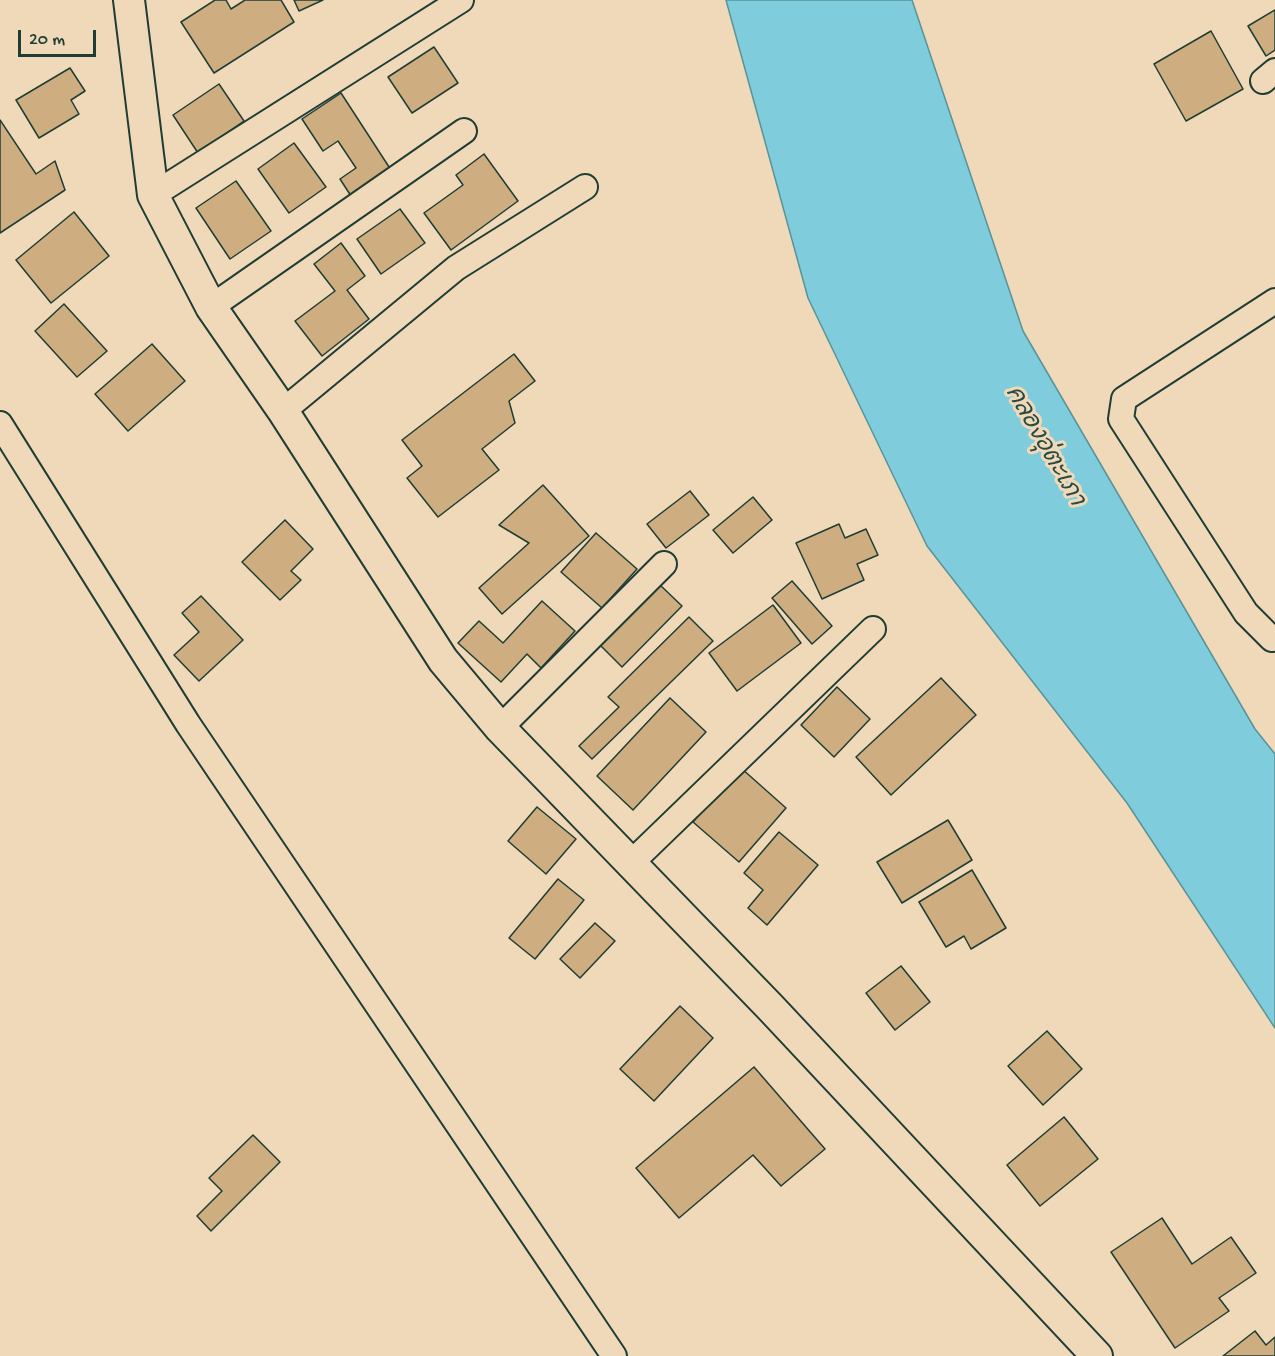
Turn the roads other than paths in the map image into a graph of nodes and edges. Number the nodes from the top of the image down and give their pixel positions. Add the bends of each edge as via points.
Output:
1 (129, 0) edge
2 (461, 0) edge
3 (464, 131) dead end
4 (585, 187) dead end
5 (153, 195) junction
6 (1275, 302) edge
7 (211, 307) junction
8 (283, 411) junction
9 (0, 424) edge
10 (664, 564) dead end
11 (873, 629) dead end
12 (1275, 638) edge
13 (500, 728) junction
14 (631, 863) junction
15 (614, 1356) edge
16 (1097, 1356) edge

1 - 5 street
2 - 5 street
3 - 7 street
4 - 8 street via 456,268
5 - 7 street
6 - 12 street via 1124,399 1120,419 1246,613
7 - 8 street
8 - 13 street via 443,660
9 - 15 street via 188,724
10 - 13 street
11 - 14 street
13 - 14 street
14 - 16 street

